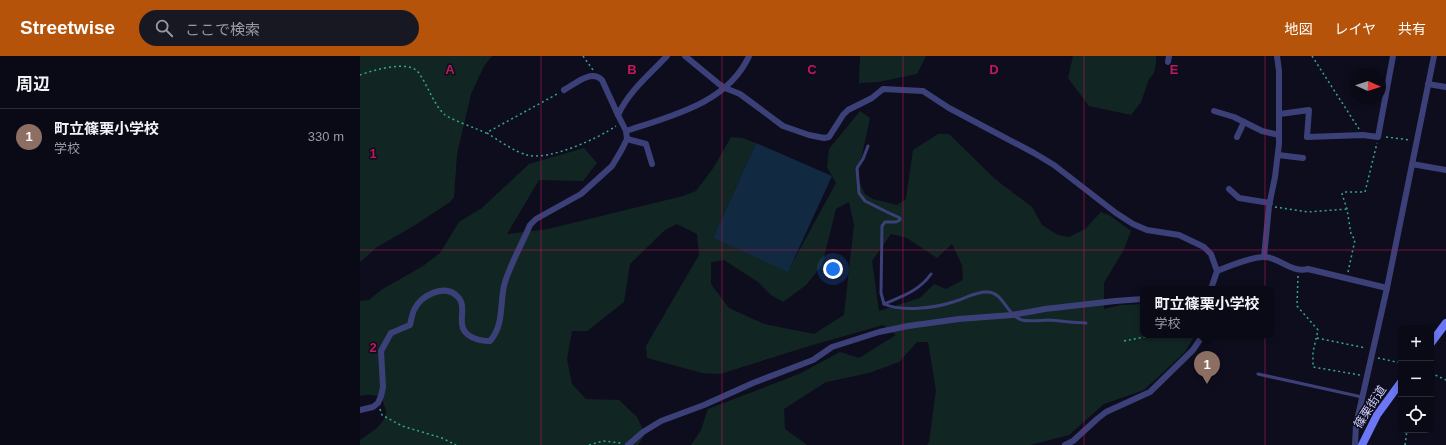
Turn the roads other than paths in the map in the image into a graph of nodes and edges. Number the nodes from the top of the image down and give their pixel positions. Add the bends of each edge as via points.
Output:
1 (667, 56) edge
2 (685, 56) edge
3 (749, 56) edge
4 (1277, 56) edge
5 (1393, 56) edge
6 (1434, 56) edge
7 (1428, 84) junction
8 (1446, 86) edge
9 (725, 88) junction
10 (564, 90) road end
11 (1214, 111) dead end
12 (1280, 114) junction
13 (618, 115) junction
14 (1244, 122) junction
15 (626, 131) junction
16 (1279, 135) junction
17 (1237, 137) dead end
18 (627, 139) junction
19 (868, 146) dead end
20 (1278, 155) junction
21 (1303, 158) dead end
22 (652, 164) dead end
23 (1412, 164) junction
24 (1446, 170) edge
25 (1229, 189) dead end
26 (1270, 204) junction
27 (1264, 257) junction
28 (1217, 271) junction
29 (932, 274) dead end
30 (1212, 286) edge
31 (1387, 288) junction
32 (1140, 299) edge
33 (884, 304) junction
34 (1012, 315) junction
35 (1086, 323) dead end
36 (1446, 323) edge
37 (1201, 338) edge
38 (1434, 339) edge
39 (1258, 374) dead end
40 (1398, 386) edge
41 (1362, 397) junction
42 (360, 410) edge
43 (628, 444) edge
44 (1065, 445) edge
45 (1355, 445) edge
46 (1362, 445) edge

1 - 13 street via 630,93
2 - 9 street
3 - 9 street via 743,68
4 - 12 street
5 - 12 street via 1378,136 1307,137 1309,110
6 - 7 street
7 - 8 street
7 - 23 street
9 - 15 street via 677,114
9 - 28 street via 740,94 783,126 824,138 829,136 848,110 872,98 883,89 923,91 1054,165 1134,224 1147,230 1179,235 1204,247 1211,254
10 - 13 street via 591,75 598,76
11 - 14 street
12 - 16 street
13 - 15 street
14 - 16 street via 1262,131
14 - 17 street
15 - 18 street
16 - 20 street
18 - 22 street via 646,144
18 - 42 street via 612,166 581,194 536,219 530,225 505,283 496,335 490,341 480,342 469,336 462,326 462,303 449,291 437,291 423,299 415,309 410,325 390,333 381,351 382,396 373,407
19 - 33 lane via 857,168 859,193 865,201 900,218 896,222 885,222 882,226 881,293
20 - 21 street
20 - 26 street
23 - 24 street
23 - 31 street
25 - 26 street via 1239,198
26 - 27 street
27 - 28 street
27 - 31 street via 1278,260 1301,271 1308,269
28 - 30 street
29 - 33 lane via 923,285
31 - 41 street
32 - 34 street
33 - 34 lane via 900,308 939,306 989,292 996,294
34 - 35 lane via 1023,320
34 - 43 street via 908,326 832,347 813,360 661,421
36 - 38 main road
37 - 44 street via 1193,350 1150,392 1106,412
39 - 41 lane
40 - 46 main road, 篠栗街道 via 1377,415
41 - 45 street

